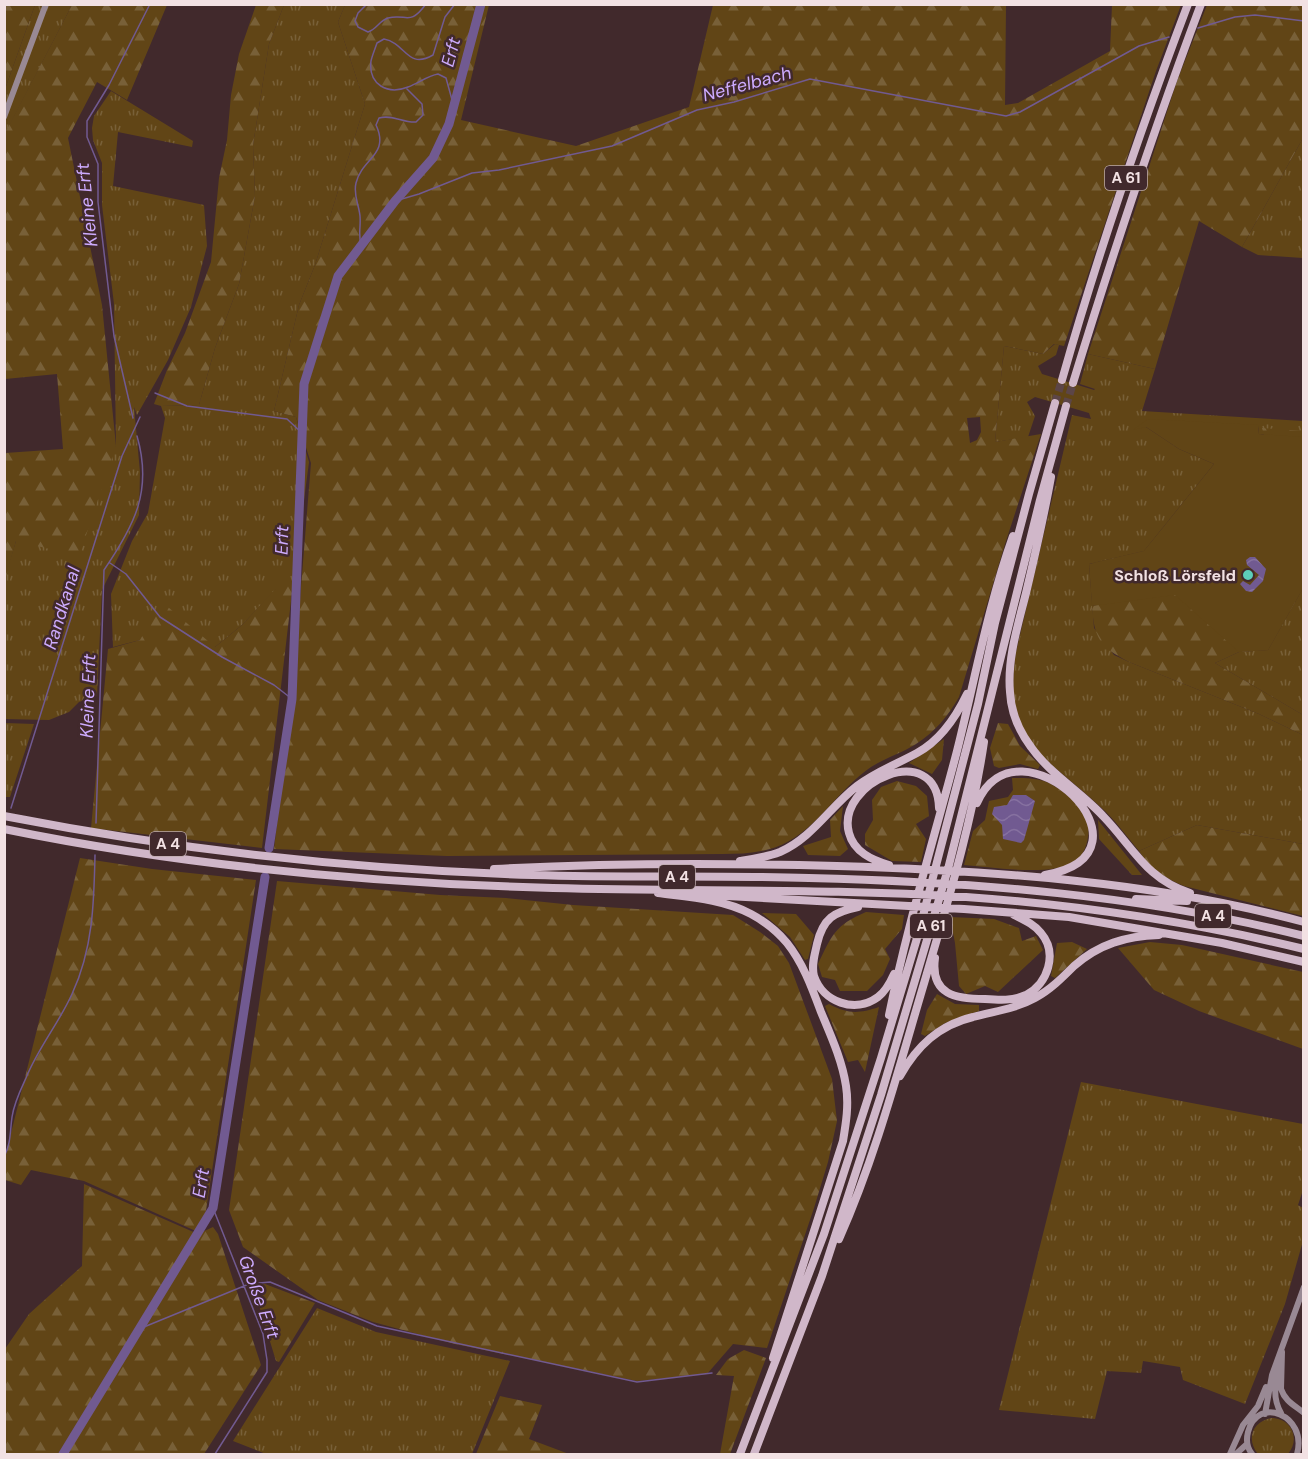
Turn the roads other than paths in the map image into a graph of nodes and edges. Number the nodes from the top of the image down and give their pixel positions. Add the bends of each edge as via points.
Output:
1 (46, 4) edge
2 (1188, 4) edge
3 (1201, 4) edge
4 (4, 117) edge
5 (1062, 380) tunnel mouth
6 (1073, 383) tunnel mouth
7 (1055, 403) tunnel mouth
8 (1066, 406) tunnel mouth
9 (1060, 432) junction
10 (1029, 494) junction
11 (972, 684) junction
12 (990, 705) junction
13 (972, 815) junction
14 (4, 816) edge
15 (939, 819) junction
16 (4, 829) edge
17 (716, 865) junction
18 (898, 868) junction
19 (449, 871) junction
20 (1038, 877) junction
21 (633, 889) junction
22 (656, 893) junction
23 (1121, 900) junction
24 (1221, 903) junction
25 (869, 904) junction
26 (1008, 912) junction
27 (1304, 922) edge
28 (1176, 934) junction
29 (1304, 936) edge
30 (937, 945) junction
31 (1304, 949) edge
32 (899, 962) junction
33 (1304, 962) edge
34 (881, 1058) junction
35 (894, 1088) junction
36 (822, 1276) junction
37 (1304, 1287) edge
38 (1282, 1350) junction
39 (1282, 1359) junction
40 (1272, 1375) junction
41 (762, 1401) junction
42 (1281, 1413) junction
43 (1304, 1413) edge
44 (1265, 1414) junction
45 (1302, 1436) edge
46 (1247, 1444) junction
47 (1300, 1450) edge
48 (740, 1455) edge
49 (754, 1455) edge
50 (1230, 1455) edge
51 (1236, 1455) edge
52 (1252, 1455) edge

1 - 4 main road
2 - 5 highway, A 61 via 1104,242
3 - 6 highway, A 61
7 - 10 highway, A 61
8 - 9 highway, A 61
9 - 12 highway, A 61
9 - 24 highway via 1013,645 1010,691 1015,719 1038,756 1104,817 1153,874 1181,890
10 - 11 highway via 1002,570
10 - 34 highway, A 61 via 918,935
11 - 15 highway
11 - 17 highway via 954,719 935,740 857,786 795,843 762,858
12 - 13 highway
12 - 36 highway, A 61 via 881,1095
13 - 20 highway via 989,785 1013,772 1030,771 1046,776 1078,800 1092,822 1087,853 1069,870
13 - 30 highway
14 - 19 highway, A 4 via 222,852
15 - 18 highway via 935,787 924,775 913,771 885,777 854,799 847,821 852,841 864,855
15 - 32 highway
16 - 21 highway, A 4 via 154,855 307,874 450,884
17 - 18 highway
17 - 19 highway via 581,865
18 - 20 highway
19 - 23 highway, A 4 via 904,881 1053,891
20 - 24 highway via 1158,891
21 - 22 highway
21 - 31 highway, A 4 via 968,897 1133,914
22 - 25 highway
22 - 41 highway via 739,908 782,937 811,986 837,1050 846,1086 843,1141 775,1348
23 - 24 highway
23 - 29 highway, A 4
24 - 27 highway
25 - 26 highway
25 - 32 highway via 833,915 820,931 813,975 829,998 852,1006 872,1001 887,988
26 - 28 highway
26 - 30 highway via 1034,926 1049,950 1045,975 1026,995 1005,1000 963,999 949,994 936,977
28 - 33 highway
28 - 35 highway via 1113,942 1088,955 1033,1000 948,1026 921,1046
30 - 35 highway
32 - 34 highway
34 - 41 highway, A 61 via 824,1234
35 - 36 highway via 861,1184
36 - 49 highway, A 61
37 - 38 main road
38 - 39 main road
38 - 40 main road
39 - 42 main road via 1275,1388
39 - 43 main road via 1282,1394
40 - 44 main road
40 - 50 main road
41 - 48 highway, A 61
42 - 44 main road
42 - 45 main road via 1295,1422
44 - 46 main road via 1250,1426
45 - 47 main road
46 - 51 main road
46 - 52 main road

